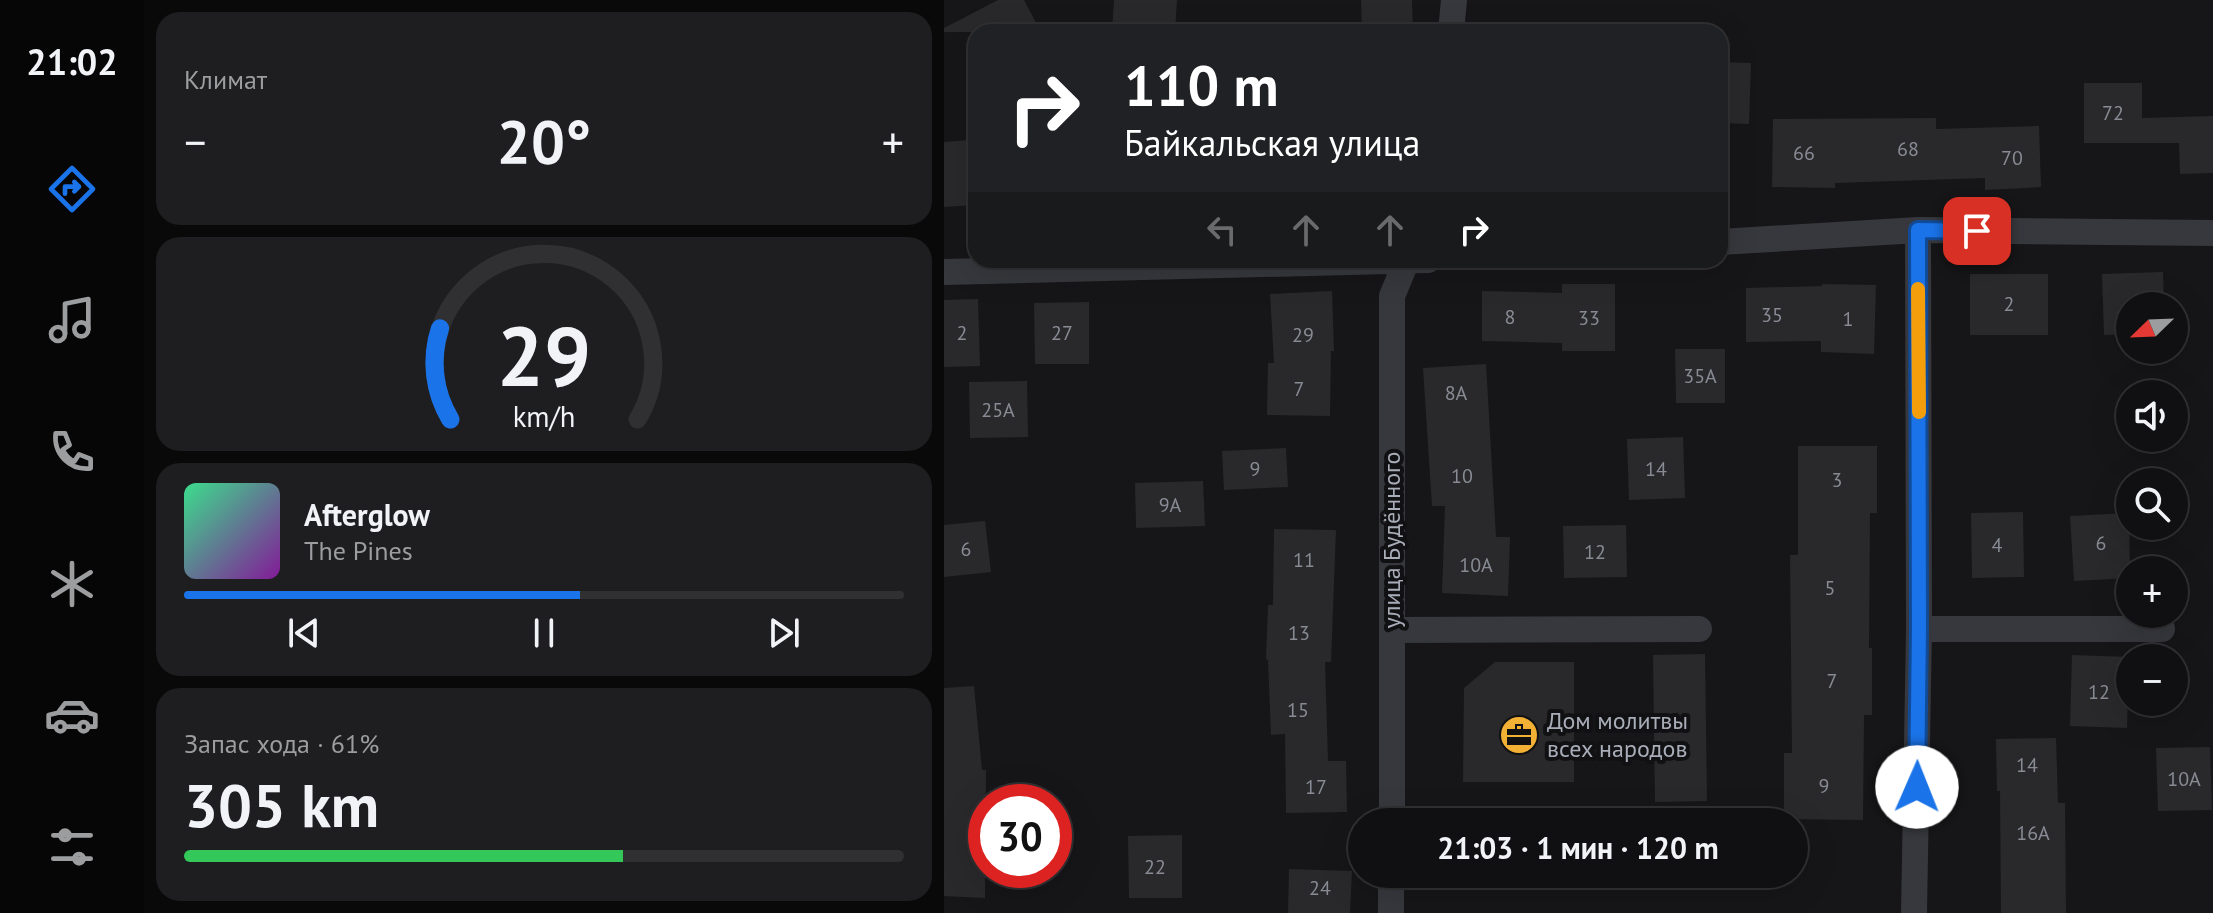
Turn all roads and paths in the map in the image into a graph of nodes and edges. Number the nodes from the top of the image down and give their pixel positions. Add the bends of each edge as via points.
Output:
1 (1454, 0) edge
2 (1452, 24) edge
3 (1918, 230) junction
4 (2213, 233) edge
5 (1728, 242) edge
6 (1100, 268) edge
7 (1408, 268) edge
8 (944, 272) edge
9 (1699, 629) dead end
10 (1919, 629) junction
11 (2162, 629) dead end
12 (1392, 630) junction
13 (1392, 808) edge
14 (1391, 888) edge
15 (1391, 913) edge
16 (1914, 913) edge

1 - 2 street
3 - 4 street
3 - 5 street
3 - 10 street
6 - 8 street
7 - 12 street, улица Будённого via 1392,296
9 - 12 street
10 - 11 street
10 - 16 street
12 - 13 street, улица Будённого
14 - 15 street

